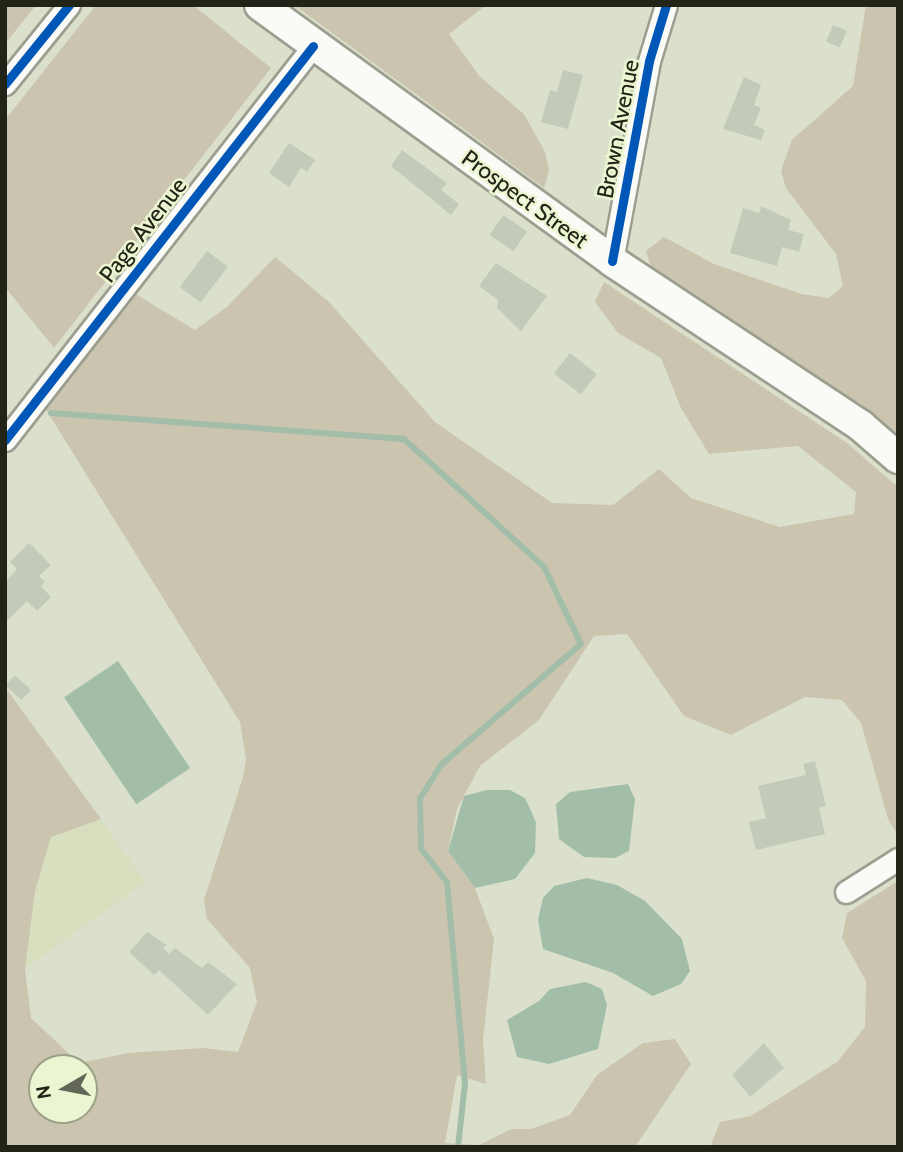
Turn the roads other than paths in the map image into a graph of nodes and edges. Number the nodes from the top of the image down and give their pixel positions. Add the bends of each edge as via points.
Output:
1 (69, 5) edge
2 (260, 5) edge
3 (666, 5) edge
4 (313, 46) junction
5 (5, 84) edge
6 (612, 261) junction
7 (5, 440) edge
8 (898, 458) edge
9 (898, 859) edge
10 (846, 892) dead end

1 - 5 street
2 - 4 main road, Prospect Street
3 - 6 street, Brown Avenue via 649,61
4 - 6 main road, Prospect Street
4 - 7 street, Page Avenue
6 - 8 main road, Prospect Street via 861,426
9 - 10 street

